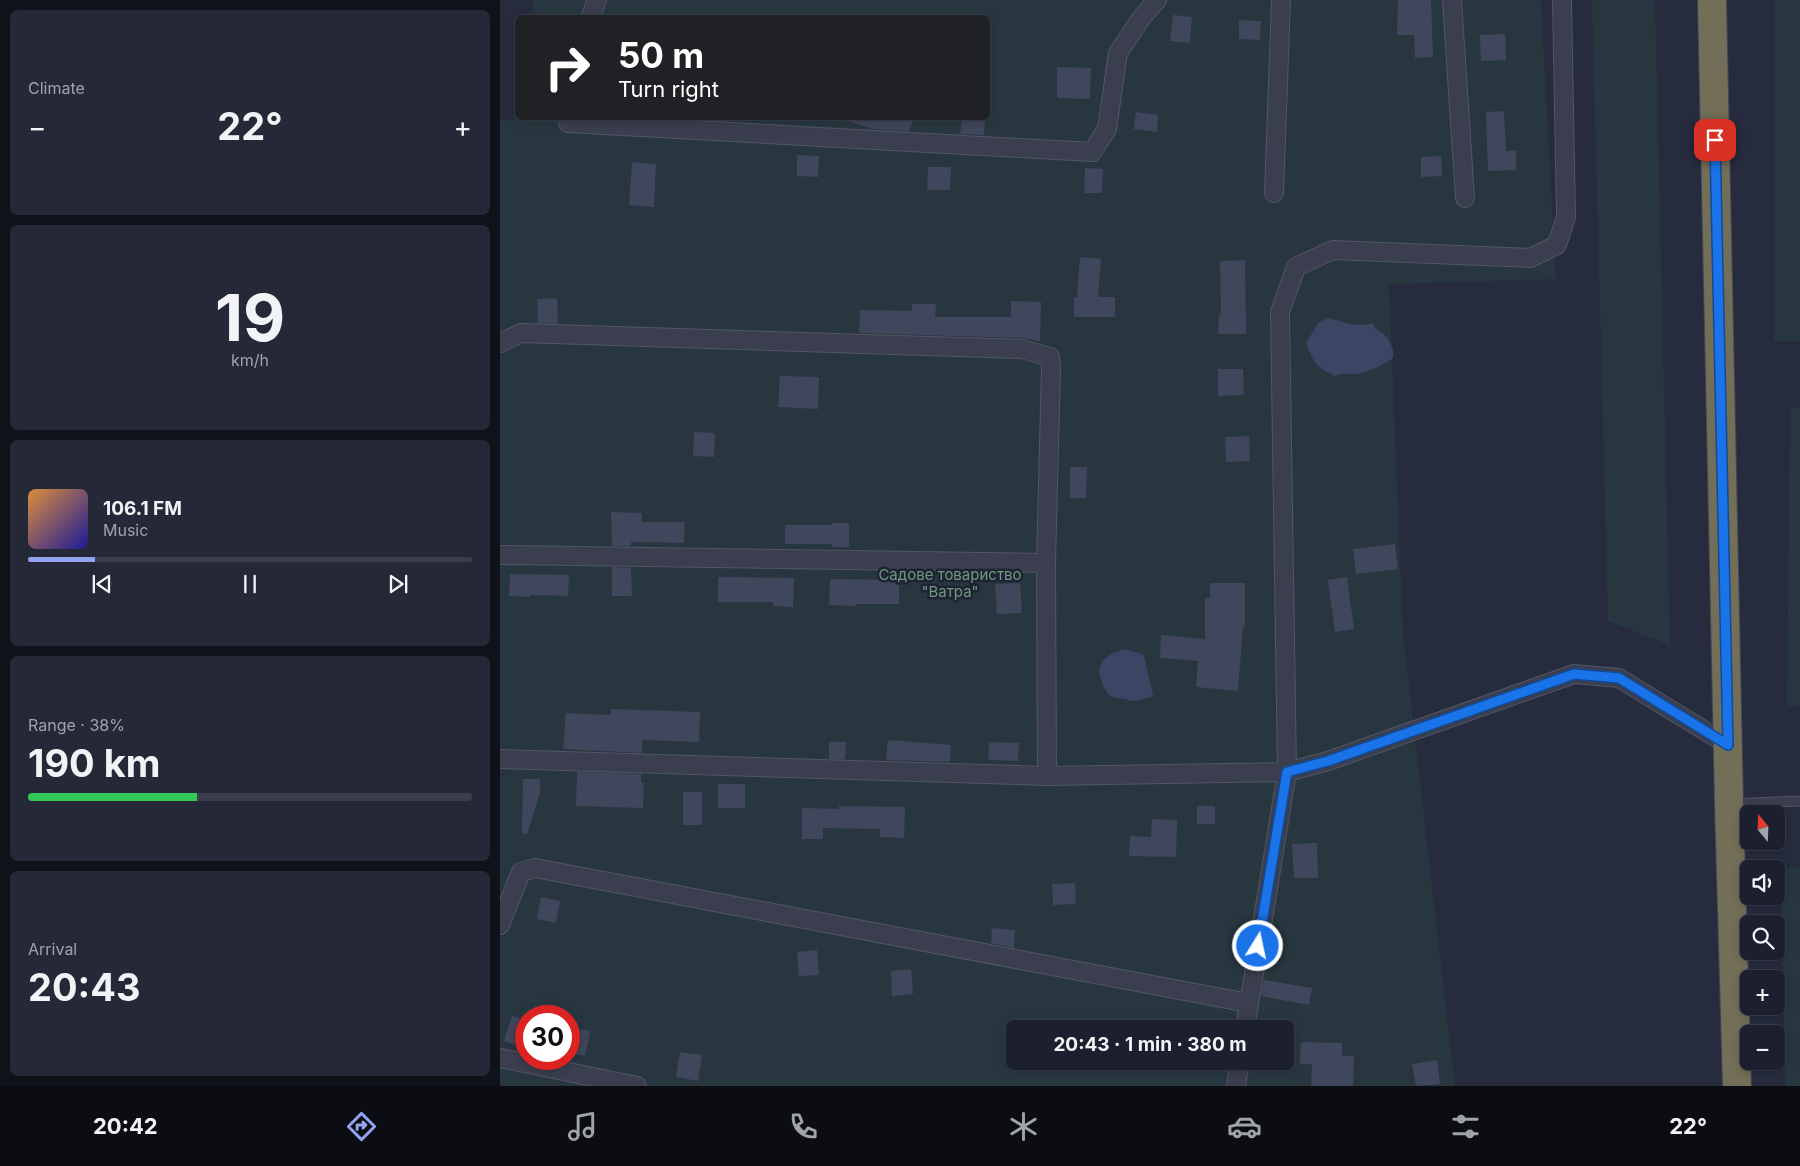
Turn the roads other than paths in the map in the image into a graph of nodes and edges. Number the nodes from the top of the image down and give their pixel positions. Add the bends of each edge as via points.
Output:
1 (597, 0) edge
2 (1156, 0) edge
3 (1281, 0) edge
4 (1452, 0) edge
5 (1562, 0) edge
6 (1712, 0) edge
7 (591, 15) edge
8 (568, 120) edge
9 (1274, 193) dead end
10 (1465, 198) dead end
11 (500, 343) edge
12 (500, 555) edge
13 (1046, 563) junction
14 (1728, 745) junction
15 (500, 759) edge
16 (1287, 772) junction
17 (1047, 776) junction
18 (1800, 801) edge
19 (1728, 804) junction
20 (500, 925) edge
21 (1248, 1003) junction
22 (1246, 1020) edge
23 (500, 1058) edge
24 (1239, 1070) edge
25 (637, 1086) edge
26 (1236, 1086) edge
27 (1737, 1086) edge

1 - 7 street
2 - 8 street via 1118,53 1107,129 1092,152 568,123
3 - 9 street
4 - 10 street
5 - 16 street via 1566,217 1557,245 1530,258 1333,250 1296,267 1280,312
6 - 14 highway
11 - 13 street via 521,333 1022,349 1050,357
12 - 13 street
13 - 17 street
14 - 16 street via 1619,678 1574,674 1328,761
14 - 19 highway
15 - 17 street
16 - 17 street
16 - 21 street
18 - 19 lane
19 - 27 highway
20 - 21 street via 522,872 535,868
21 - 22 street
23 - 25 street
24 - 26 street

